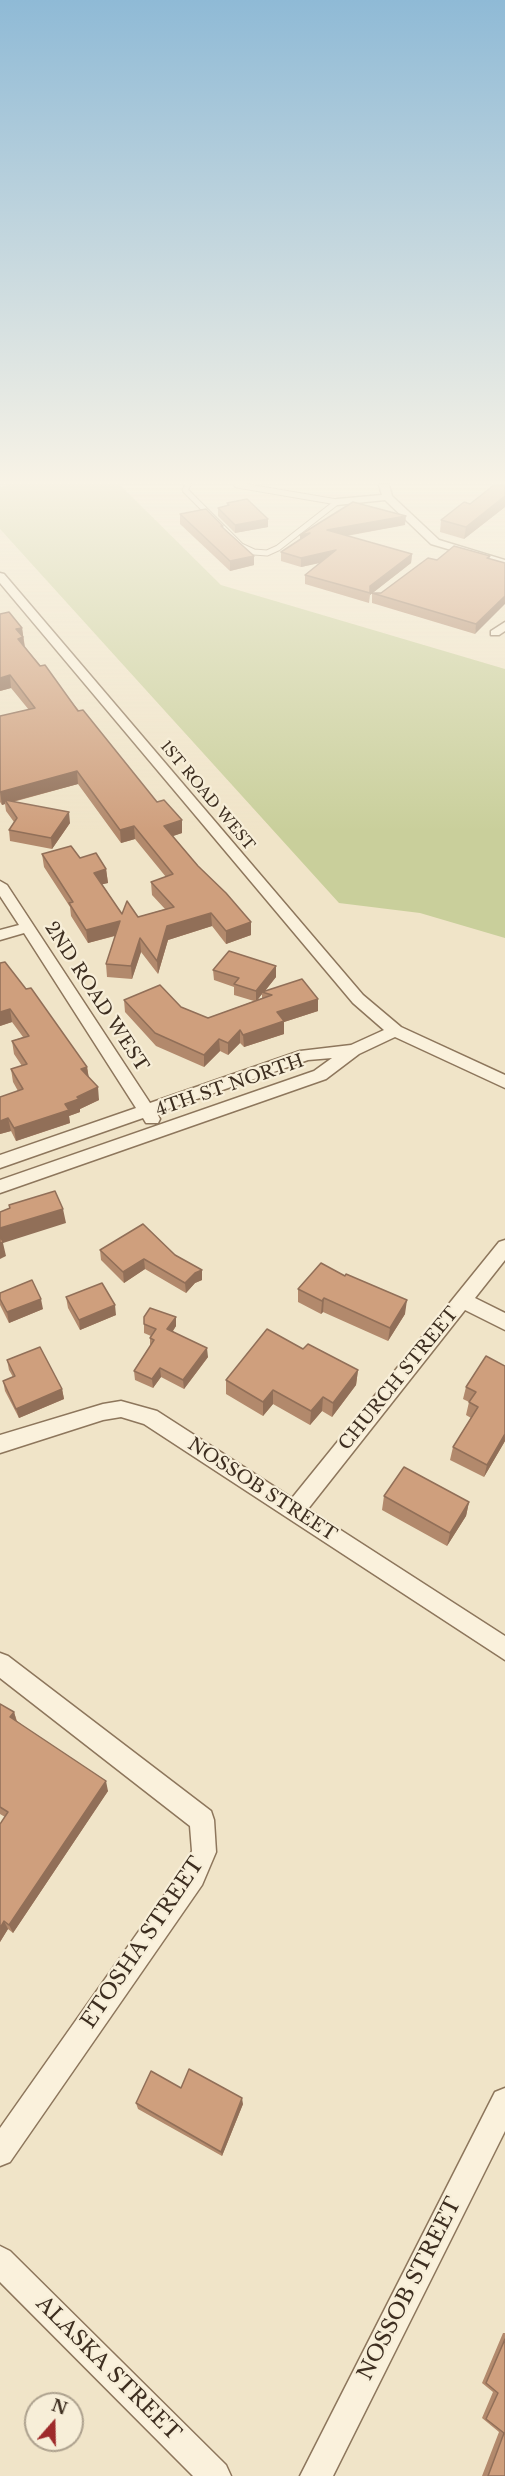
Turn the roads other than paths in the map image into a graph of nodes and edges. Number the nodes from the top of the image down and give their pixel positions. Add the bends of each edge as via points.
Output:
1 (21, 601) edge
2 (505, 625) edge
3 (495, 633) dead end
4 (0, 885) edge
5 (27, 927) junction
6 (0, 935) edge
7 (395, 1031) junction
8 (353, 1050) junction
9 (505, 1082) edge
10 (148, 1111) junction
11 (159, 1131) junction
12 (0, 1162) edge
13 (0, 1187) edge
14 (505, 1247) edge
15 (463, 1300) junction
16 (505, 1322) edge
17 (0, 1444) edge
18 (294, 1511) junction
19 (505, 1648) edge
20 (0, 1664) edge
21 (505, 2102) edge
22 (0, 2152) edge
23 (0, 2261) edge
24 (215, 2476) edge
25 (316, 2476) edge

1 - 7 street, 1ST ROAD WEST via 358,999
2 - 3 street
4 - 5 street, 2ND ROAD WEST
5 - 6 street
5 - 10 street, 2ND ROAD WEST
7 - 8 street
7 - 9 street, 1ST ROAD WEST
8 - 10 street, 4TH ST NORTH via 306,1055
8 - 11 street, 4TH ST NORTH via 320,1075
10 - 11 street, 2ND ROAD WEST
10 - 12 street, 4TH ST NORTH
11 - 13 street, 4TH ST NORTH
14 - 15 street, CHURCH STREET
15 - 16 street
15 - 18 street, CHURCH STREET
17 - 18 street, NOSSOB STREET via 121,1409 150,1417
18 - 19 street, NOSSOB STREET
20 - 22 street, ETOSHA STREET via 201,1820 204,1852 193,1876
21 - 25 street, NOSSOB STREET
23 - 24 street, ALASKA STREET

